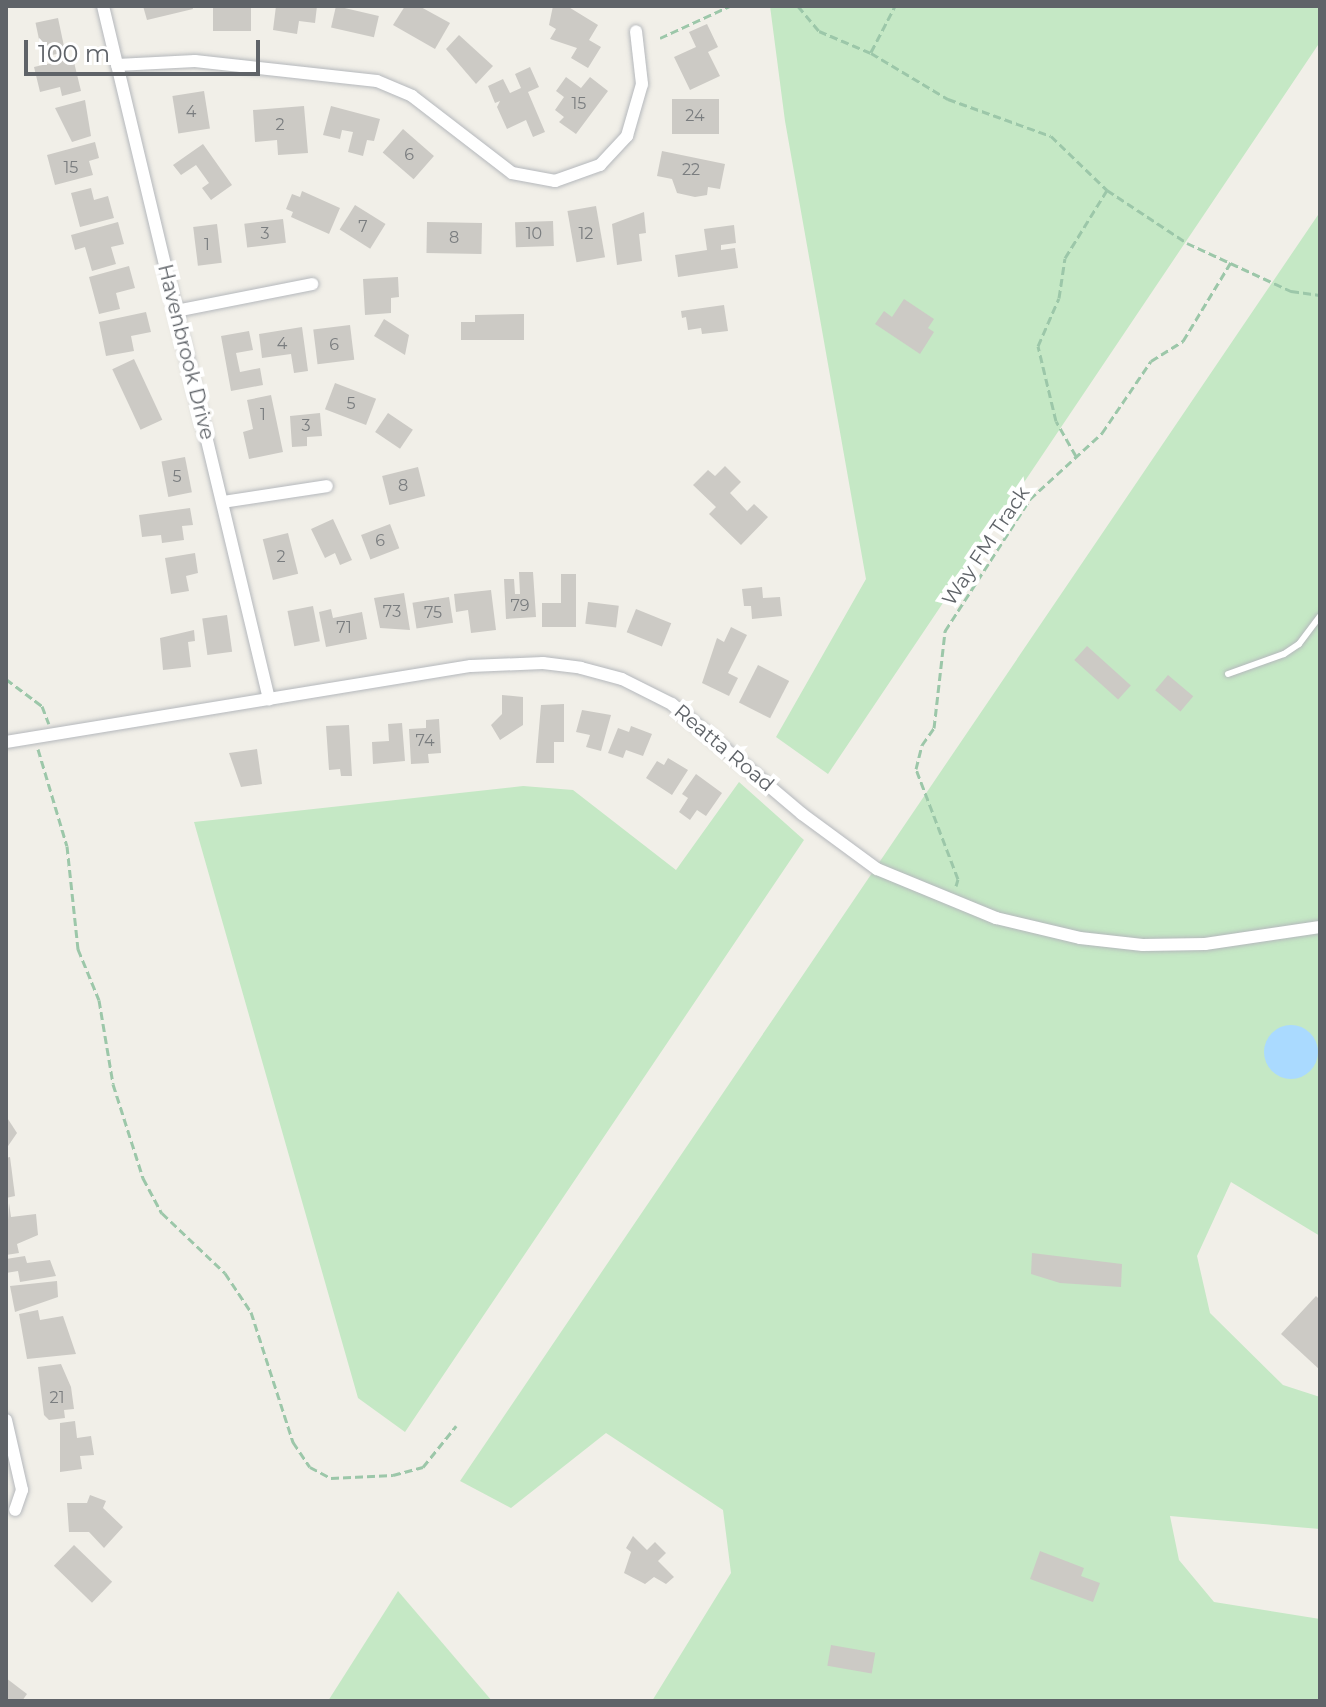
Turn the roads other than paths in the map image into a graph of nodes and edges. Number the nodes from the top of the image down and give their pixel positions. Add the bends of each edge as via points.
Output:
1 (103, 6) edge
2 (636, 31) dead end
3 (117, 65) junction
4 (312, 284) dead end
5 (176, 311) junction
6 (327, 486) dead end
7 (223, 502) junction
8 (1320, 616) edge
9 (1228, 674) dead end
10 (269, 699) junction
11 (6, 742) edge
12 (1320, 927) edge
13 (6, 1420) edge
14 (15, 1510) dead end

1 - 3 street, Havenbrook Drive
2 - 3 street via 642,84 627,136 600,165 555,181 512,173 412,96 377,81 206,61
3 - 5 street, Havenbrook Drive
4 - 5 street
5 - 7 street, Havenbrook Drive
6 - 7 street
7 - 10 street, Havenbrook Drive
8 - 9 lane via 1284,654
10 - 11 street, Reatta Road
10 - 12 street, Reatta Road via 505,663 581,668 622,679 700,723 877,869 1025,927 1143,945 1205,944
13 - 14 street via 22,1490

